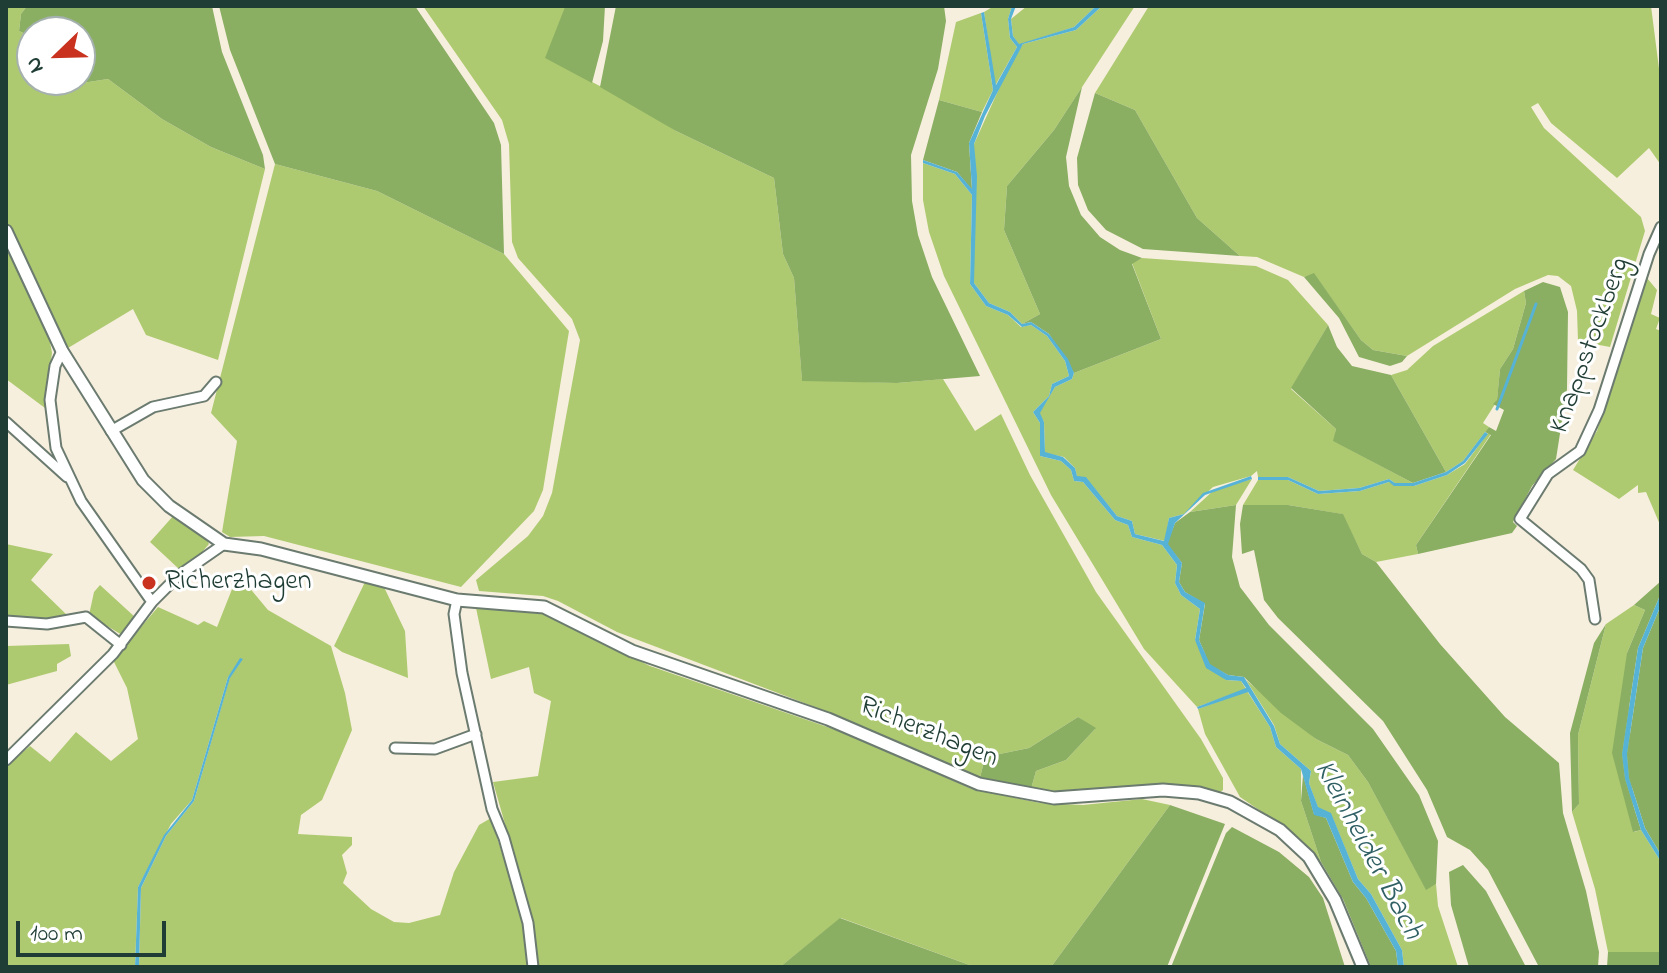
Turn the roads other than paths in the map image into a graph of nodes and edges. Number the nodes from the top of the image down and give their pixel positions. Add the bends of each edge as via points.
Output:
1 (1661, 227) edge
2 (6, 231) edge
3 (62, 351) junction
4 (216, 382) dead end
5 (6, 422) edge
6 (111, 431) junction
7 (70, 479) junction
8 (224, 544) junction
9 (457, 600) junction
10 (152, 602) junction
11 (1595, 619) dead end
12 (6, 621) edge
13 (121, 645) junction
14 (476, 734) junction
15 (395, 748) dead end
16 (8, 759) edge
17 (533, 967) edge
18 (1363, 967) edge

1 - 11 street, Knappstockberg via 1580,451 1548,474 1520,519 1581,569 1589,580
2 - 3 street, Richerzhagen
3 - 6 street, Richerzhagen
3 - 7 street via 49,417
4 - 6 street via 204,396 153,407
5 - 7 street
6 - 8 street, Richerzhagen via 155,494
7 - 10 street
8 - 9 street, Richerzhagen
8 - 10 street
9 - 14 street via 455,620
9 - 18 street, Richerzhagen via 544,607 632,651 828,719 979,784 1054,798 1163,790 1230,802 1280,830 1309,857 1335,900
10 - 13 street
12 - 13 street via 47,624 86,617
13 - 16 street
14 - 15 street via 435,749
14 - 17 street via 528,923

